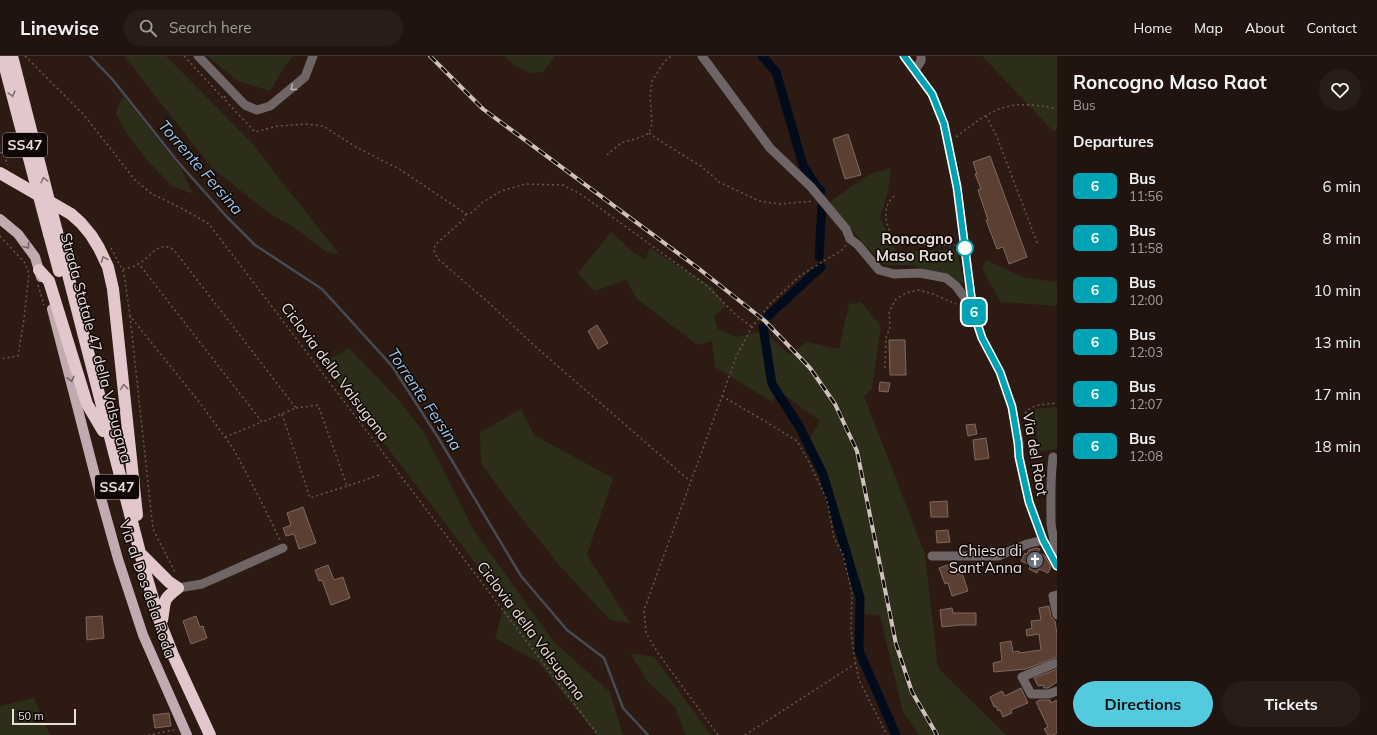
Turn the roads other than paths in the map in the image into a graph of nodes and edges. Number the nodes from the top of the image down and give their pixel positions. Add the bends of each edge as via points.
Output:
1 (2, 56) edge
2 (12, 56) edge
3 (198, 56) edge
4 (313, 56) edge
5 (702, 56) edge
6 (904, 56) edge
7 (921, 56) edge
8 (915, 70) junction
9 (5, 175) edge
10 (0, 219) edge
11 (53, 233) junction
12 (39, 270) junction
13 (967, 309) road end
14 (103, 431) junction
15 (1053, 457) dead end
16 (1043, 540) junction
17 (283, 548) road end
18 (141, 553) junction
19 (932, 556) dead end
20 (1052, 556) junction
21 (1057, 566) edge
22 (178, 588) junction
23 (1057, 595) edge
24 (1057, 615) edge
25 (161, 625) junction
26 (1057, 663) edge
27 (1057, 691) edge
28 (186, 732) edge
29 (202, 735) edge
30 (210, 735) edge

1 -> 11 highway, Strada Statale 47 della Valsugana / SS47, bridge
11 -> 2 highway, Strada Statale 47 della Valsugana / SS47, bridge
4 -> 3 street via 305,77 270,106 257,110 245,105
5 - 13 street via 770,148 811,187 846,229 850,239 879,270 894,274 920,273 946,278 965,298
6 - 8 street, Via del Ràot
7 - 8 street
8 - 16 street, Via del Ràot via 932,94 944,124 957,187 973,311 982,338 1000,372 1012,407 1024,484
18 -> 9 highway via 118,324 108,268 91,235 76,218
10 -> 12 main road, Via al Dos dela Roda via 18,234 35,257
11 - 14 highway, Strada Statale 47 della Valsugana / SS47
11 - 18 highway, Strada Statale 47 della Valsugana / SS47
12 - 14 highway via 49,281 87,404
12 -> 28 main road, Via al Dos dela Roda via 46,287 115,547 143,635
14 - 29 highway, Strada Statale 47 della Valsugana / SS47 via 138,568 163,649
15 - 20 street via 1051,525 1055,548
16 - 19 street via 998,556
16 - 20 street, Via del Ràot
17 - 22 street via 202,584
18 - 22 highway
18 - 25 highway, Strada Statale 47 della Valsugana / SS47
20 - 21 street, Via del Ràot
22 - 25 highway via 166,597
23 - 24 street via 1053,596
25 - 30 highway, Strada Statale 47 della Valsugana / SS47
26 - 27 street via 1022,677 1031,694 1049,694

